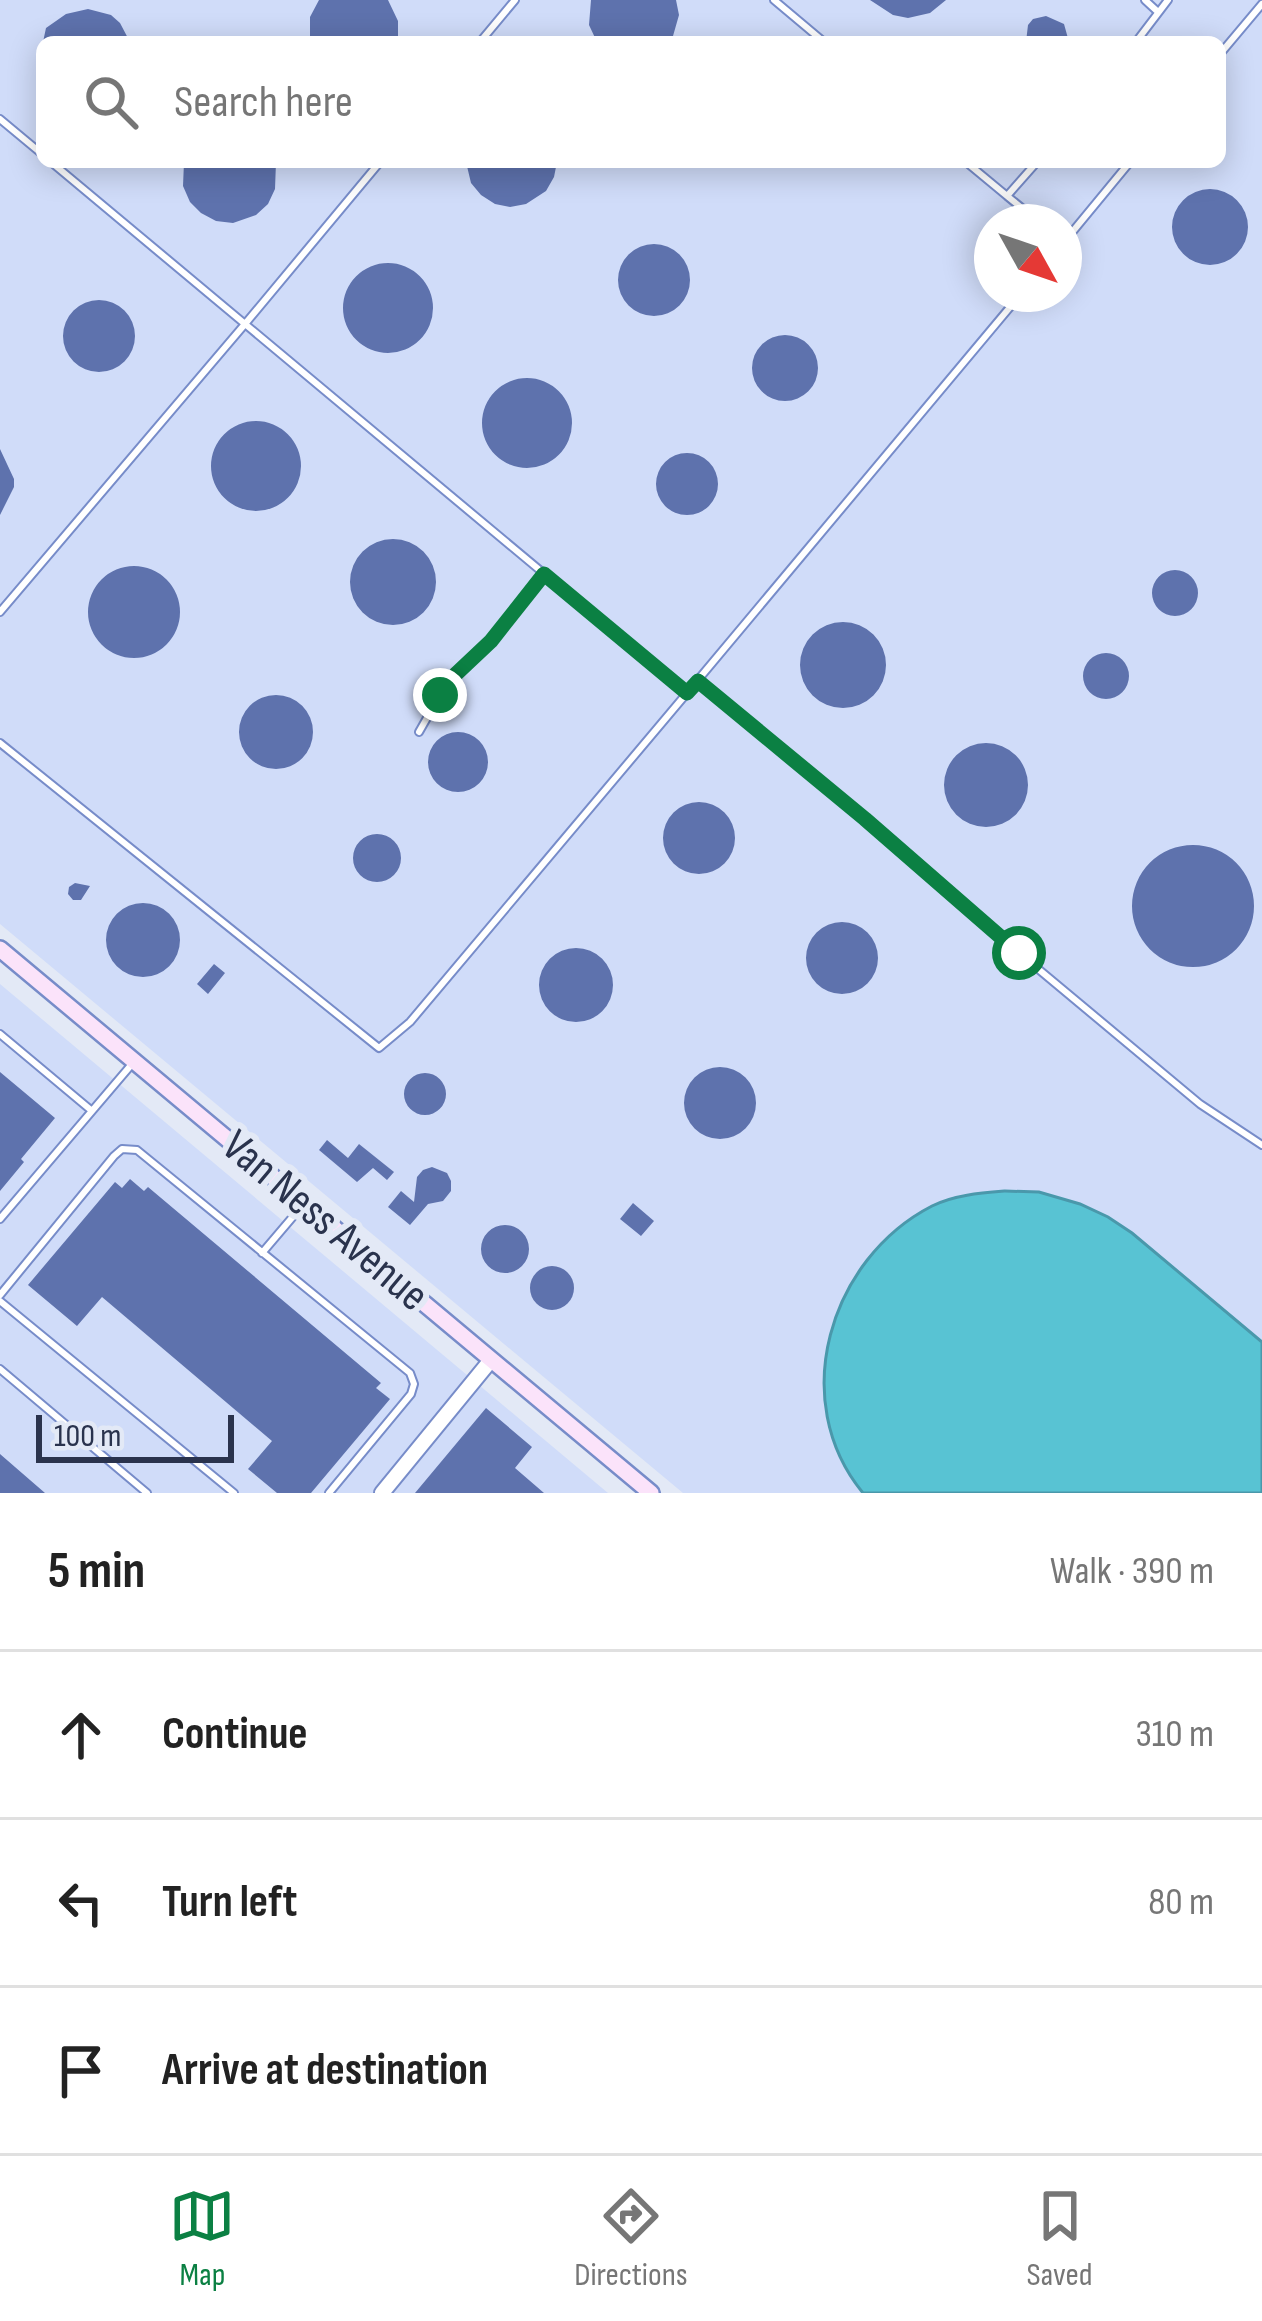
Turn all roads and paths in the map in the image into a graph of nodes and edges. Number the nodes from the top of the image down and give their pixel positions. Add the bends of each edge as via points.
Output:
1 (515, 0) edge
2 (774, 0) edge
3 (1145, 0) edge
4 (1168, 0) edge
5 (1262, 4) edge
6 (1158, 12) junction
7 (485, 36) edge
8 (817, 36) edge
9 (1140, 36) edge
10 (1226, 47) edge
11 (0, 119) edge
12 (36, 149) edge
13 (58, 168) edge
14 (375, 168) edge
15 (973, 168) edge
16 (1032, 168) edge
17 (1125, 168) edge
18 (1006, 196) junction
19 (1016, 204) edge
20 (1082, 220) edge
21 (1006, 312) edge
22 (245, 324) junction
23 (544, 574) junction
24 (0, 611) edge
25 (698, 681) junction
26 (687, 693) junction
27 (419, 733) dead end
28 (0, 743) edge
29 (0, 949) edge
30 (0, 1034) edge
31 (134, 1061) junction
32 (92, 1111) junction
33 (1262, 1145) edge
34 (304, 1204) junction
35 (0, 1219) edge
36 (262, 1253) junction
37 (0, 1298) edge
38 (491, 1360) junction
39 (0, 1369) edge
40 (147, 1493) edge
41 (234, 1493) edge
42 (329, 1493) edge
43 (382, 1493) edge
44 (651, 1493) edge

1 - 7 lane
2 - 8 lane
3 - 6 lane
4 - 6 lane
5 - 10 lane
6 - 9 lane
11 - 12 lane
13 - 22 lane
14 - 22 lane
15 - 18 lane
16 - 18 lane
17 - 20 lane
18 - 19 lane
21 - 25 lane
22 - 23 lane
22 - 24 lane
23 - 26 lane
23 - 27 lane via 448,685
25 - 26 lane
25 - 33 lane via 1200,1104
26 - 28 lane via 410,1022 379,1048
29 - 31 main road, Van Ness Avenue
30 - 32 lane
31 - 32 lane
31 - 34 main road, Van Ness Avenue
32 - 35 lane
34 - 36 lane
34 - 38 main road, Van Ness Avenue
36 - 37 lane via 137,1150 122,1149
36 - 42 lane via 414,1384
37 - 41 lane
38 - 43 street
38 - 44 main road, Van Ness Avenue
39 - 40 lane

